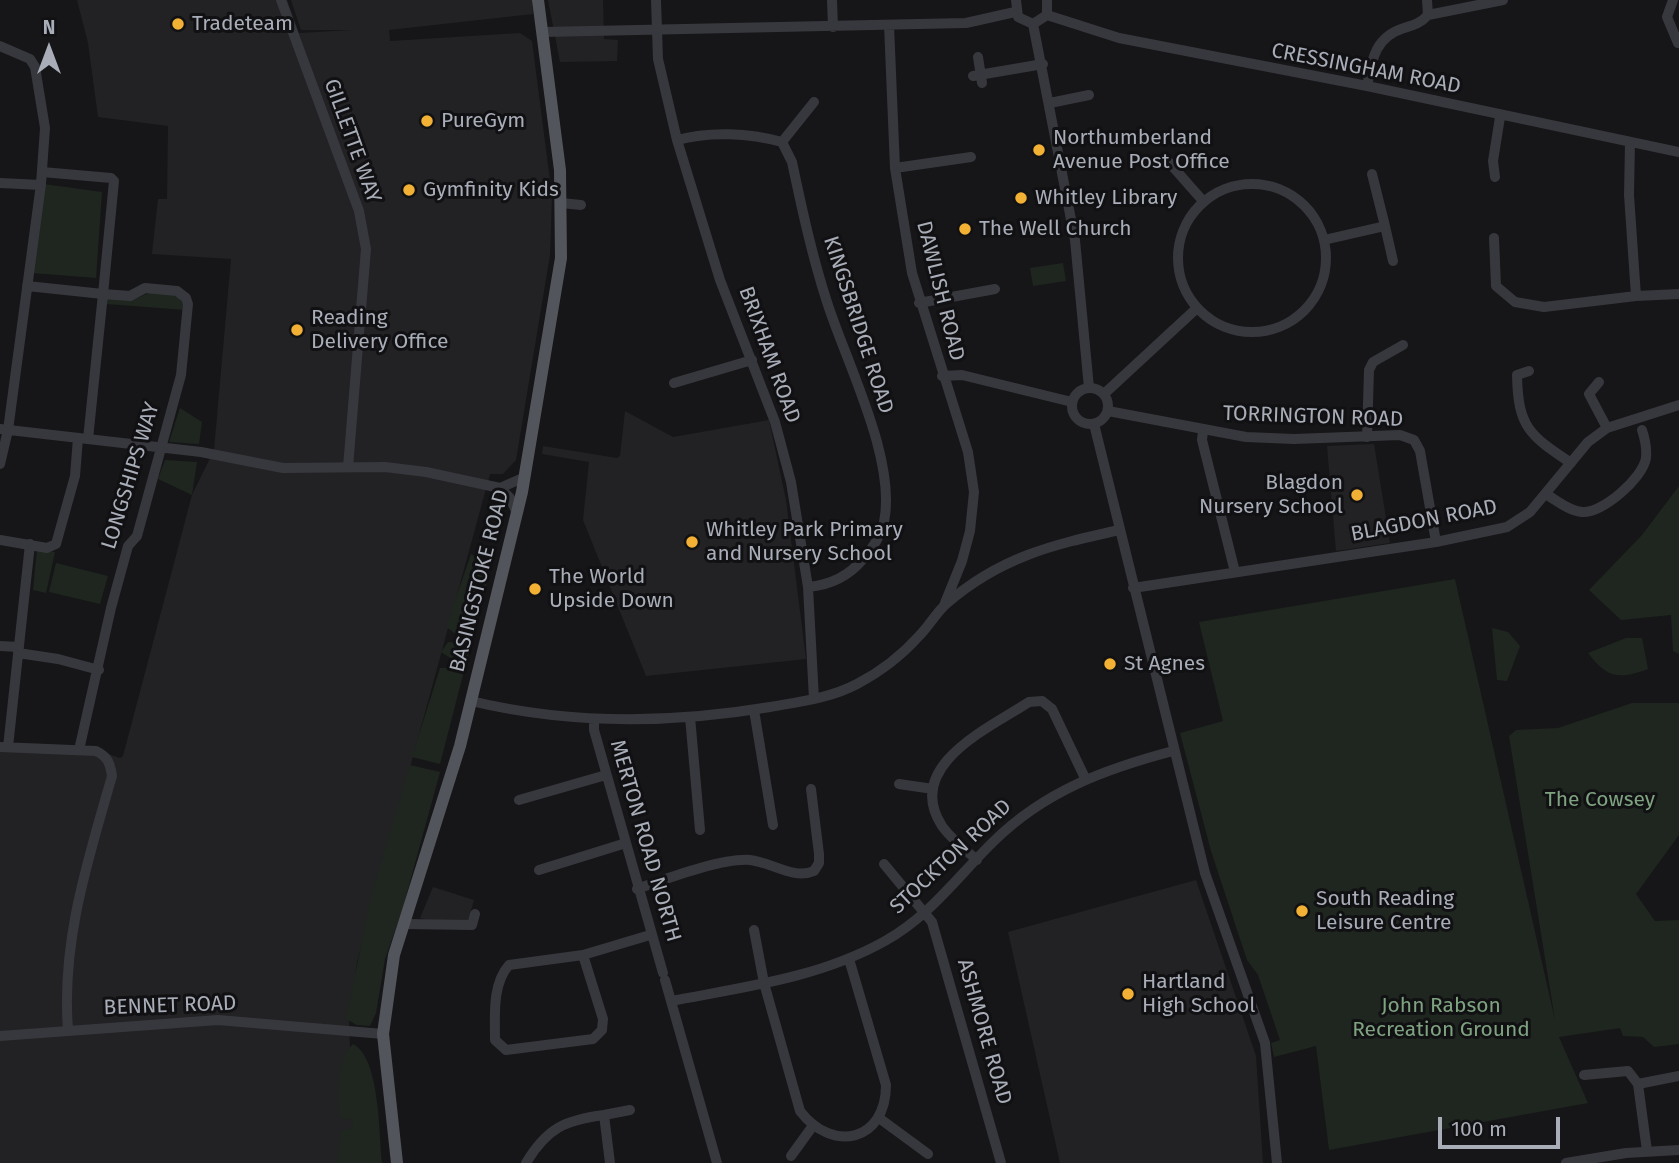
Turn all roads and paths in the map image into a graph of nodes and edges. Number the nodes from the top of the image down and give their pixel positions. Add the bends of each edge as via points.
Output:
1 (281, 0) edge
2 (538, 0) edge
3 (656, 0) edge
4 (832, 0) edge
5 (1047, 0) edge
6 (1427, 0) edge
7 (1503, 0) edge
8 (1673, 0) edge
9 (1016, 6) edge
10 (1046, 15) junction
11 (1428, 15) junction
12 (1033, 24) junction
13 (889, 25) junction
14 (833, 27) junction
15 (655, 31) junction
16 (543, 32) junction
17 (1678, 43) edge
18 (0, 46) edge
19 (978, 58) dead end
20 (1043, 64) junction
21 (1367, 86) junction
22 (1089, 96) dead end
23 (814, 102) dead end
24 (1050, 103) junction
25 (1500, 117) junction
26 (677, 140) junction
27 (782, 142) junction
28 (1630, 142) junction
29 (1679, 152) edge
30 (971, 158) dead end
31 (1166, 159) dead end
32 (895, 168) junction
33 (42, 172) junction
34 (1372, 174) dead end
35 (1495, 177) dead end
36 (0, 183) edge
37 (41, 185) junction
38 (1203, 201) junction
39 (561, 203) junction
40 (581, 205) dead end
41 (1385, 226) junction
42 (1494, 238) dead end
43 (1324, 240) junction
44 (1393, 261) dead end
45 (27, 286) junction
46 (995, 289) dead end
47 (1679, 294) edge
48 (1636, 296) junction
49 (103, 300) junction
50 (919, 303) junction
51 (1197, 308) junction
52 (1403, 345) dead end
53 (752, 360) junction
54 (1529, 370) dead end
55 (942, 376) junction
56 (1599, 382) dead end
57 (674, 383) dead end
58 (1089, 388) junction
59 (1104, 394) junction
60 (1072, 402) junction
61 (1679, 405) edge
62 (1108, 411) junction
63 (1094, 424) junction
64 (1607, 428) junction
65 (4, 429) edge
66 (1642, 430) dead end
67 (1203, 431) junction
68 (1367, 437) junction
69 (83, 438) junction
70 (162, 448) junction
71 (1571, 463) junction
72 (0, 464) edge
73 (348, 467) junction
74 (525, 477) junction
75 (500, 488) junction
76 (1547, 495) junction
77 (517, 513) junction
78 (1119, 530) junction
79 (0, 540) edge
80 (1436, 542) junction
81 (30, 544) junction
82 (962, 561) junction
83 (1236, 572) junction
84 (983, 576) junction
85 (808, 587) junction
86 (1133, 589) junction
87 (944, 606) junction
88 (0, 646) edge
89 (19, 650) junction
90 (99, 670) junction
91 (814, 699) junction
92 (471, 701) junction
93 (754, 710) junction
94 (690, 717) junction
95 (594, 719) junction
96 (4, 747) edge
97 (79, 750) junction
98 (1172, 751) junction
99 (606, 775) junction
100 (1085, 778) junction
101 (899, 784) dead end
102 (811, 789) dead end
103 (933, 789) junction
104 (519, 800) dead end
105 (773, 825) dead end
106 (700, 830) dead end
107 (625, 843) junction
108 (977, 860) junction
109 (884, 864) dead end
110 (539, 870) dead end
111 (638, 889) junction
112 (475, 914) dead end
113 (925, 914) junction
114 (405, 924) junction
115 (754, 930) dead end
116 (650, 935) junction
117 (583, 954) junction
118 (849, 959) junction
119 (764, 983) junction
120 (671, 1001) junction
121 (68, 1030) junction
122 (383, 1034) junction
123 (0, 1036) edge
124 (1584, 1075) dead end
125 (1679, 1076) edge
126 (1638, 1084) junction
127 (630, 1110) dead end
128 (604, 1115) junction
129 (879, 1118) junction
130 (812, 1126) junction
131 (1679, 1150) edge
132 (1647, 1151) junction
133 (928, 1154) dead end
134 (790, 1156) dead end
135 (1275, 1161) edge
136 (397, 1163) edge
137 (526, 1163) edge
138 (610, 1163) edge
139 (717, 1163) edge
140 (1001, 1163) edge
141 (1566, 1163) edge

1 - 73 street, GILLETTE WAY via 359,211 366,249
2 - 16 main road, BASINGSTOKE ROAD
3 - 15 street, BRIXHAM ROAD
4 - 14 street
5 - 10 street
6 - 11 street
7 - 11 street
8 - 17 street via 1667,17
9 - 12 street via 1022,21
9 - 13 street via 966,23
10 - 12 street
10 - 21 street, CRESSINGHAM ROAD via 1119,38
11 - 21 street via 1422,22 1390,32 1380,42
12 - 20 street
13 - 14 street
13 - 32 street, DAWLISH ROAD
14 - 15 street
15 - 16 street
15 - 26 street, BRIXHAM ROAD
16 - 39 main road, BASINGSTOKE ROAD
18 - 33 street via 30,59 35,67 45,128
19 - 20 street via 979,78 1010,76
20 - 24 street
21 - 25 street, CRESSINGHAM ROAD
22 - 24 street
23 - 27 street
24 - 58 street via 1075,240
25 - 28 street, CRESSINGHAM ROAD
25 - 35 street
26 - 27 street via 752,135
26 - 53 street, BRIXHAM ROAD via 720,280
27 - 85 street, KINGSBRIDGE ROAD via 792,162 827,304 870,424 886,496 883,524 855,569 826,586
28 - 29 street, CRESSINGHAM ROAD
28 - 48 street
30 - 32 street
31 - 38 street
32 - 50 street, DAWLISH ROAD
33 - 37 street
33 - 49 street via 111,177 114,181
34 - 41 street
36 - 37 street
37 - 45 street
38 - 43 street via 1248,184 1277,188 1305,206 1317,220
38 - 51 street via 1192,215 1178,253 1183,282
39 - 40 street
39 - 74 main road, BASINGSTOKE ROAD via 556,292
41 - 43 street
41 - 44 street
42 - 48 street via 1496,286 1516,302 1544,307
43 - 51 street via 1321,286 1308,307 1289,322 1266,331 1244,331 1219,324
45 - 49 street
45 - 65 street
46 - 50 street
47 - 48 street
49 - 69 street
49 - 70 street, LONGSHIPS WAY via 130,296 145,288 177,291 186,298 181,375
50 - 55 street, DAWLISH ROAD
51 - 59 street
52 - 68 street via 1373,362 1369,370
53 - 57 street
53 - 85 street, BRIXHAM ROAD via 792,482
54 - 71 street via 1511,373 1524,425 1535,440
55 - 60 street via 962,375
55 - 82 street, DAWLISH ROAD via 968,452 974,492
56 - 64 street via 1584,396
58 - 59 street
58 - 60 street via 1078,392
59 - 62 street
60 - 63 street via 1077,419
61 - 64 street, BLAGDON ROAD
62 - 63 street
62 - 67 street, TORRINGTON ROAD
63 - 78 street
64 - 71 street, BLAGDON ROAD
65 - 69 street
65 - 72 street
66 - 76 street via 1646,460 1635,478 1598,510 1573,511
67 - 68 street, TORRINGTON ROAD via 1294,439
67 - 83 street
68 - 80 street, TORRINGTON ROAD via 1400,435 1414,440 1420,451
69 - 70 street
69 - 81 street via 56,544 47,548
70 - 73 street via 283,468
70 - 90 street, LONGSHIPS WAY via 137,536 128,546
71 - 76 street, BLAGDON ROAD
73 - 75 street via 426,472
74 - 75 street
74 - 77 main road, BASINGSTOKE ROAD
75 - 77 street
76 - 80 street, BLAGDON ROAD via 1507,527
77 - 92 main road, BASINGSTOKE ROAD
78 - 84 street via 1039,549
78 - 86 street
79 - 81 street
80 - 83 street, BLAGDON ROAD
81 - 89 street
82 - 84 street
82 - 87 street, DAWLISH ROAD
83 - 86 street, BLAGDON ROAD
84 - 87 street
85 - 91 street, BRIXHAM ROAD
86 - 98 street
87 - 91 street via 904,653 855,685
88 - 89 street
89 - 90 street
89 - 96 street
90 - 97 street, LONGSHIPS WAY
91 - 93 street
92 - 95 street via 536,715
92 - 114 main road, BASINGSTOKE ROAD
93 - 94 street
93 - 105 street
94 - 95 street
94 - 106 street
95 - 99 street, MERTON ROAD NORTH
96 - 97 street
97 - 121 street via 105,756 112,776 72,927
98 - 100 street, STOCKTON ROAD
98 - 135 street via 1205,873 1265,1043
99 - 104 street
99 - 107 street, MERTON ROAD NORTH
100 - 103 street via 1052,709 1042,701 1029,702 952,752 937,773
100 - 108 street, STOCKTON ROAD via 1025,813
101 - 103 street
102 - 111 street via 818,804 819,863 814,871 797,875 742,860
103 - 108 street via 934,808 943,827
107 - 110 street
107 - 111 street, MERTON ROAD NORTH
108 - 113 street, STOCKTON ROAD
109 - 113 street, ASHMORE ROAD
111 - 116 street, MERTON ROAD NORTH
112 - 114 street via 472,925
113 - 118 street, STOCKTON ROAD via 887,941
113 - 140 street, ASHMORE ROAD via 932,922
114 - 122 main road, BASINGSTOKE ROAD via 394,955
115 - 119 street
116 - 117 street
116 - 120 street, MERTON ROAD NORTH
117 - 117 street via 603,1019 602,1030 593,1039 506,1050 495,1040 501,974 509,965
118 - 119 street, STOCKTON ROAD
118 - 129 street via 886,1085 886,1102
119 - 120 street, STOCKTON ROAD
119 - 130 street via 800,1111
120 - 139 street, MERTON ROAD NORTH
121 - 122 street, BENNET ROAD via 218,1020
121 - 123 street, BENNET ROAD
122 - 136 main road, BASINGSTOKE ROAD
124 - 126 street via 1628,1071
125 - 126 street
126 - 132 street
127 - 128 street
128 - 137 street via 575,1119 550,1132
128 - 138 street
129 - 130 street via 863,1131 844,1137 827,1135
129 - 133 street
130 - 134 street
131 - 132 street
132 - 141 street

